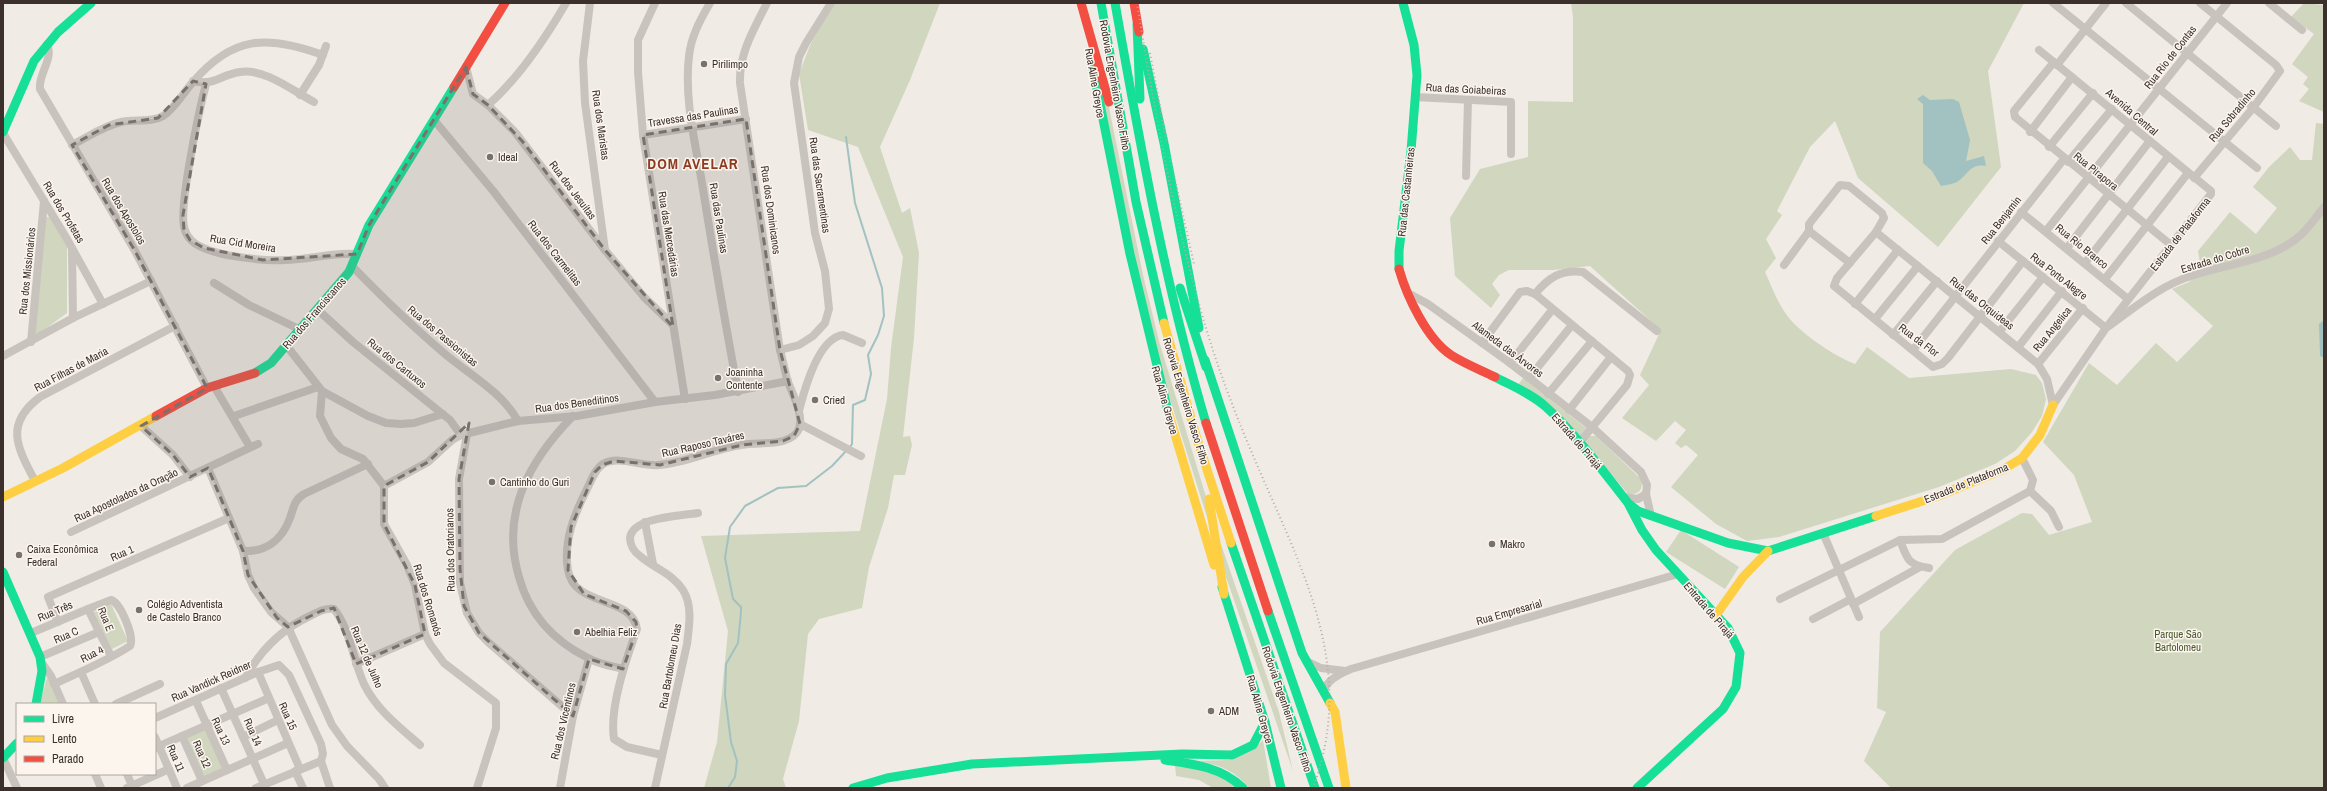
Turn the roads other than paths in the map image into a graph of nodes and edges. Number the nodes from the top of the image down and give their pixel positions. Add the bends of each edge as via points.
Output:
1 (91, 3) edge
2 (505, 3) edge
3 (566, 3) edge
4 (590, 3) edge
5 (655, 3) edge
6 (710, 3) edge
7 (768, 3) edge
8 (831, 3) edge
9 (1081, 3) edge
10 (1101, 3) edge
11 (1115, 3) edge
12 (1134, 3) edge
13 (1403, 3) edge
14 (2053, 3) edge
15 (2106, 3) edge
16 (2126, 3) edge
17 (2200, 3) edge
18 (2227, 3) edge
19 (2268, 3) edge
20 (2216, 16) junction
21 (1137, 24) junction
22 (2086, 29) junction
23 (2302, 30) dead end
24 (47, 44) junction
25 (326, 46) dead end
26 (2039, 50) dead end
27 (2187, 52) junction
28 (323, 55) junction
29 (2055, 63) junction
30 (466, 67) junction
31 (2072, 77) junction
32 (193, 82) junction
33 (206, 84) junction
34 (2158, 88) junction
35 (2093, 93) junction
36 (300, 95) junction
37 (1415, 97) junction
38 (1468, 100) junction
39 (314, 102) dead end
40 (488, 105) junction
41 (2253, 108) junction
42 (2112, 109) junction
43 (746, 119) junction
44 (434, 120) junction
45 (2131, 125) junction
46 (2276, 126) dead end
47 (693, 127) junction
48 (3, 132) edge
49 (2030, 132) junction
50 (643, 135) junction
51 (2224, 141) junction
52 (2149, 142) junction
53 (72, 145) junction
54 (2049, 147) junction
55 (1143, 150) junction
56 (1511, 154) dead end
57 (2168, 157) junction
58 (2066, 160) junction
59 (2257, 168) dead end
60 (1466, 176) dead end
61 (2191, 176) junction
62 (2088, 178) junction
63 (2211, 191) joint
64 (2107, 194) junction
65 (44, 201) junction
66 (1154, 204) junction
67 (2324, 207) edge
68 (2126, 210) junction
69 (2021, 212) junction
70 (1140, 218) junction
71 (2147, 226) junction
72 (1809, 231) junction
73 (2046, 231) junction
74 (1876, 232) junction
75 (1998, 241) junction
76 (2171, 245) junction
77 (72, 247) junction
78 (2067, 248) junction
79 (605, 250) junction
80 (1898, 250) junction
81 (357, 254) junction
82 (2023, 261) junction
83 (1850, 263) junction
84 (2086, 263) junction
85 (1784, 264) dead end
86 (352, 266) junction
87 (1918, 266) junction
88 (2043, 276) junction
89 (2105, 279) junction
90 (151, 281) junction
91 (1937, 281) junction
92 (214, 283) dead end
93 (2062, 291) junction
94 (1408, 292) junction
95 (1535, 294) junction
96 (1956, 296) junction
97 (2128, 299) junction
98 (103, 304) junction
99 (1855, 304) junction
100 (2083, 308) junction
101 (317, 309) junction
102 (1552, 310) junction
103 (1980, 316) junction
104 (74, 318) junction
105 (1875, 319) junction
106 (672, 324) junction
107 (1572, 325) junction
108 (175, 326) junction
109 (2106, 328) junction
110 (299, 329) junction
111 (1657, 331) dead end
112 (2000, 331) junction
113 (1893, 335) junction
114 (1592, 341) junction
115 (31, 342) junction
116 (862, 343) dead end
117 (1482, 343) junction
118 (286, 345) junction
119 (2018, 346) junction
120 (780, 350) junction
121 (1913, 350) junction
122 (3, 356) edge
123 (1611, 357) junction
124 (1460, 360) joint
125 (1510, 363) junction
126 (2038, 364) junction
127 (1206, 367) junction
128 (1529, 378) junction
129 (788, 381) junction
130 (211, 387) junction
131 (320, 389) junction
132 (738, 392) junction
133 (1548, 394) junction
134 (685, 399) junction
135 (655, 402) junction
136 (2053, 405) junction
137 (1569, 410) junction
138 (799, 413) junction
139 (443, 414) junction
140 (234, 416) junction
141 (573, 416) junction
142 (518, 421) junction
143 (800, 424) junction
144 (141, 426) junction
145 (1592, 427) junction
146 (464, 434) junction
147 (1580, 442) junction
148 (254, 445) joint
149 (861, 456) dead end
150 (2022, 458) junction
151 (1203, 459) junction
152 (368, 464) junction
153 (208, 468) junction
154 (190, 477) junction
155 (35, 481) junction
156 (384, 486) junction
157 (2030, 491) junction
158 (1646, 494) junction
159 (3, 497) edge
160 (1626, 500) junction
161 (698, 513) dead end
162 (1651, 516) junction
163 (229, 518) junction
164 (645, 522) junction
165 (2059, 527) dead end
166 (71, 532) dead end
167 (1823, 533) junction
168 (1900, 540) junction
169 (243, 551) junction
170 (1768, 551) junction
171 (654, 564) junction
172 (1920, 567) junction
173 (1929, 568) dead end
174 (1840, 570) junction
175 (3, 572) edge
176 (1678, 574) junction
177 (1224, 594) junction
178 (1780, 599) dead end
179 (1852, 601) junction
180 (88, 609) junction
181 (1716, 615) junction
182 (1859, 617) dead end
183 (1813, 619) dead end
184 (58, 622) junction
185 (288, 627) junction
186 (99, 632) junction
187 (31, 633) junction
188 (425, 634) junction
189 (132, 637) joint
190 (111, 656) junction
191 (589, 659) junction
192 (41, 660) junction
193 (1305, 661) junction
194 (356, 664) junction
195 (623, 669) junction
196 (1346, 671) junction
197 (81, 672) junction
198 (258, 672) junction
199 (245, 678) junction
200 (54, 684) junction
201 (160, 684) dead end
202 (221, 688) junction
203 (1324, 690) junction
204 (269, 698) junction
205 (196, 701) junction
206 (36, 703) edge
207 (63, 703) edge
208 (95, 703) edge
209 (118, 703) edge
210 (232, 713) junction
211 (573, 716) junction
212 (156, 718) edge
213 (278, 720) junction
214 (1265, 722) junction
215 (206, 725) junction
216 (182, 736) junction
217 (243, 737) junction
218 (288, 743) junction
219 (16, 744) edge
220 (420, 745) dead end
221 (157, 747) edge
222 (662, 755) junction
223 (1142, 756) junction
224 (3, 758) edge
225 (253, 759) junction
226 (321, 761) junction
227 (168, 769) junction
228 (228, 770) junction
229 (297, 770) junction
230 (95, 775) edge
231 (127, 775) edge
232 (156, 775) edge
233 (156, 775) edge
234 (202, 781) junction
235 (264, 784) junction
236 (131, 787) edge
237 (17, 788) edge
238 (101, 788) edge
239 (177, 788) edge
240 (187, 788) edge
241 (256, 788) edge
242 (303, 788) edge
243 (330, 788) edge
244 (385, 788) edge
245 (477, 788) edge
246 (560, 788) edge
247 (655, 788) edge
248 (853, 788) edge
249 (1243, 788) edge
250 (1282, 788) edge
251 (1314, 788) edge
252 (1329, 788) edge
253 (1346, 788) edge
254 (1637, 788) edge

1 - 24 main road
2 - 30 main road, Rua dos Franciscanos
3 - 40 street via 542,42
4 - 79 street, Rua dos Maristas via 583,61 585,103
5 - 50 street, Rua das Mercedárias via 638,40 637,66
6 - 47 street, Rua das Paulinas via 696,30 689,56
7 - 43 street, Rua dos Dominicanos via 748,40 740,70
8 - 120 street, Rua das Sacramentinas via 806,43 794,83 815,233 825,271 829,309 825,323 813,336 799,345
9 - 70 main road
9 - 177 main road, Rua Aline Greyce via 1115,193 1155,368 1192,499
10 - 70 main road, Rodovia Engenheiro Vasco Filho
11 - 55 main road, Rodovia Engenheiro Vasco Filho
12 - 21 main road
13 - 37 main road, Rua das Castanheiras via 1414,45
14 - 22 street
15 - 22 street
16 - 27 street
17 - 20 street
18 - 20 street, Rua Rio de Contas
19 - 23 street
20 - 27 street, Rua Rio de Contas
20 - 41 street, Rua Sobradinho via 2280,71
21 - 55 main road
21 - 127 main road via 1164,143
22 - 29 street
22 - 34 street
24 - 48 main road via 29,68
24 - 53 street, Rua dos Apostolos via 50,52 40,81 40,89
25 - 28 street
26 - 29 street, Avenida Central
27 - 34 street, Rua Rio de Contas
27 - 41 street
28 - 32 street via 276,42 241,45 220,56
28 - 36 street
29 - 31 street, Avenida Central
29 - 49 street, Rua Pirapora via 2014,111 2014,117
30 - 40 street, Rua dos Jesuítas via 471,90
30 - 44 main road, Rua dos Franciscanos
31 - 35 street, Avenida Central
31 - 49 street
32 - 33 street
32 - 53 street via 163,115 151,120 129,120 109,125
33 - 36 street via 231,74 247,72 264,76
33 - 81 street, Rua Cid Moreira via 183,214 184,230 190,240 204,248 263,260 286,260 340,253
34 - 45 street, Rua Rio de Contas
34 - 51 street
35 - 42 street, Avenida Central
35 - 54 street
36 - 39 street
37 - 38 street, Rua das Goiabeiras
37 - 94 main road, Rua das Castanheiras via 1398,263 1401,279
38 - 56 street, Rua das Goiabeiras via 1511,102
38 - 60 street
40 - 79 street, Rua dos Jesuítas via 523,142
41 - 46 street
41 - 51 street, Rua Sobradinho
42 - 45 street, Avenida Central
42 - 58 street, Rua Benjamin
43 - 47 street, Travessa das Paulinas
43 - 120 street, Rua dos Dominicanos
44 - 81 main road, Rua dos Franciscanos via 369,225
44 - 135 street, Rua dos Carmelitas via 481,175
45 - 52 street, Avenida Central
45 - 62 street, Rua Rio de Contas
47 - 50 street, Travessa das Paulinas
47 - 132 street, Rua das Paulinas
48 - 65 street, Rua dos Profetas
49 - 54 street, Rua Pirapora
50 - 106 street, Rua das Mercedárias
51 - 59 street
51 - 61 street, Rua Sobradinho
52 - 57 street, Avenida Central
52 - 64 street
53 - 90 street, Rua dos Apostolos
54 - 58 street, Rua Pirapora
55 - 66 main road, Rodovia Engenheiro Vasco Filho
57 - 61 street, Avenida Central
57 - 68 street
58 - 62 street, Rua Pirapora
58 - 69 street, Rua Benjamin
61 - 63 street, Avenida Central
61 - 71 street, Rua Sobradinho
62 - 64 street, Rua Pirapora
62 - 73 street, Rua Rio de Contas
63 - 76 street, Estrada de Plataforma via 2210,197
64 - 68 street, Rua Pirapora
64 - 78 street
65 - 77 street, Rua dos Profetas
65 - 115 street, Rua dos Missionários
66 - 127 main road
66 - 252 main road, Rodovia Engenheiro Vasco Filho via 1168,279 1197,393
67 - 109 street, Estrada do Cobre via 2302,234 2287,245 2237,264 2190,276 2141,300
68 - 71 street, Rua Pirapora
68 - 84 street
69 - 73 street, Rua Rio Branco
69 - 75 street, Rua Benjamin
70 - 151 main road, Rodovia Engenheiro Vasco Filho via 1163,321
71 - 76 street, Rua Pirapora
71 - 89 street, Rua Sobradinho
72 - 74 street via 1809,224 1843,184 1849,186 1883,215
72 - 83 street
72 - 85 street
73 - 78 street, Rua Rio Branco
74 - 80 street, Rua das Orquideas
74 - 83 street
75 - 82 street, Rua Porto Alegre
75 - 96 street, Rua Benjamin
76 - 97 street, Estrada de Plataforma
77 - 98 street, Rua dos Profetas
77 - 104 street
78 - 84 street, Rua Rio Branco
79 - 106 street, Rua dos Jesuítas
80 - 87 street, Rua das Orquideas
80 - 99 street
81 - 86 main road, Rua dos Franciscanos
82 - 88 street, Rua Porto Alegre
82 - 103 street
83 - 99 street, Rua da Flor via 1837,278 1836,288
84 - 89 street, Rua Rio Branco
86 - 101 main road, Rua dos Franciscanos
86 - 142 street, Rua dos Passionistas via 403,317 496,394
87 - 91 street, Rua das Orquideas
87 - 105 street
88 - 93 street, Rua Porto Alegre
88 - 112 street
89 - 97 street, Rua Rio Branco
90 - 98 street
90 - 108 street, Rua dos Apostolos
91 - 96 street, Rua das Orquideas
91 - 113 street
92 - 110 street via 249,305
93 - 100 street, Rua Porto Alegre
93 - 119 street
94 - 117 street, Alameda das Árvores
94 - 124 main road, Rua das Castanheiras via 1431,336 1444,350
95 - 102 street
95 - 111 street via 1545,282 1556,275 1583,272
95 - 117 street via 1525,290 1520,292
96 - 103 street, Rua das Orquideas
96 - 121 street, Rua Benjamin
97 - 109 street, Estrada de Plataforma
98 - 104 street
99 - 105 street, Rua da Flor
100 - 109 street, Rua Porto Alegre
100 - 126 street, Rua Angelica
101 - 110 main road, Rua dos Franciscanos
101 - 139 street, Rua dos Cartuxos via 353,342
102 - 107 street
102 - 125 street
103 - 112 street, Rua das Orquideas
103 - 121 street, Rua da Flor via 1942,364 1933,367
104 - 115 street
105 - 113 street, Rua da Flor
106 - 134 street, Rua das Mercedárias
107 - 114 street
107 - 128 street
108 - 130 street, Rua dos Apostolos
108 - 155 street, Rua Filhas de Maria via 40,397 29,406 18,422 17,435 21,452
109 - 136 street, Estrada de Plataforma
110 - 118 main road, Rua dos Franciscanos
112 - 119 street, Rua das Orquideas
113 - 121 street, Rua da Flor
114 - 123 street
114 - 133 street
115 - 122 street
116 - 138 street via 843,334 838,335 830,343 810,372
117 - 125 street, Alameda das Árvores
118 - 130 main road, Rua dos Franciscanos via 271,363 260,371
118 - 131 street
119 - 126 street, Rua das Orquideas
120 - 129 street, Rua dos Dominicanos
123 - 137 street
123 - 145 street via 1628,371 1629,380
124 - 147 main road, Estrada de Pirajá via 1532,396 1557,417
125 - 128 street, Alameda das Árvores
126 - 136 street, Rua das Orquideas via 2047,379
127 - 193 main road
128 - 133 street, Alameda das Árvores
129 - 132 street, Rua dos Beneditinos
129 - 138 street, Rua dos Dominicanos
130 - 140 street, Rua dos Apostolos
130 - 144 main road, Rua dos Franciscanos
131 - 139 street via 368,416 386,423 409,424
131 - 140 street
131 - 152 street via 320,416 330,438 341,449
132 - 134 street, Rua dos Beneditinos
133 - 137 street, Alameda das Árvores
134 - 135 street, Rua dos Beneditinos
135 - 141 street, Rua dos Beneditinos
136 - 150 main road, Estrada de Plataforma via 2040,435
137 - 145 street, Alameda das Árvores
138 - 143 street, Rua dos Dominicanos
139 - 146 street, Rua dos Cartuxos
140 - 148 street, Rua dos Apostolos
141 - 142 street, Rua dos Beneditinos
141 - 191 street via 545,449 523,487 513,519 512,549 522,588 540,620 557,638
142 - 146 street, Rua dos Beneditinos
143 - 149 street
143 - 195 street, Rua Raposo Taváres via 794,436 776,442 742,445 660,465 642,466 619,460 602,465 592,478 574,517 569,535 568,570 584,594 626,612 636,622 637,630
144 - 154 street via 173,455
144 - 155 main road, Rua dos Franciscanos
145 - 147 street
145 - 158 street, Alameda das Árvores via 1641,472 1648,485
146 - 156 street, Rua dos Beneditinos via 452,440 428,462
146 - 211 street, Rua dos Oratorianos via 460,479 460,569 464,606 479,633
147 - 160 main road, Estrada de Pirajá
148 - 153 street, Rua Apostolados da Oração
150 - 157 street via 2033,480
150 - 167 main road, Estrada de Plataforma via 1997,472 1938,496
151 - 177 main road
151 - 251 main road, Rodovia Engenheiro Vasco Filho
152 - 156 street
152 - 169 street via 304,494 297,499 287,526 272,545 260,550
153 - 154 street, Rua Apostolados da Oração
153 - 163 street
154 - 166 street, Rua Apostolados da Oração
155 - 159 main road, Rua dos Franciscanos
156 - 188 street, Rua dos Romanós via 384,524 402,553 415,585
157 - 165 street via 2051,511
157 - 168 street via 1942,539
158 - 160 street via 1638,499
158 - 162 street, Alameda das Árvores
160 - 162 main road, Estrada de Plataforma via 1638,511
160 - 176 main road, Entrada de Pirajá via 1648,539
161 - 164 street
162 - 170 main road, Estrada de Plataforma via 1728,543
163 - 169 street
163 - 184 street, Rua 1 via 48,597
164 - 171 street
164 - 171 street, Rua Bartolomeu Dias via 634,529 630,541 640,556
167 - 170 main road, Estrada de Plataforma
167 - 174 street
168 - 172 street via 1907,559
168 - 174 street
169 - 185 street via 248,575 254,588 271,612
170 - 181 main road via 1743,577
171 - 222 street, Rua Bartolomeu Dias via 673,578 683,591 688,604 690,623 674,709
172 - 173 street
172 - 179 street
174 - 178 street
174 - 179 street
175 - 187 main road
176 - 181 main road, Entrada de Pirajá
176 - 196 street, Rua Empresarial
177 - 214 main road, Rua Aline Greyce
179 - 182 street
179 - 183 street
180 - 184 street, Rua Três
180 - 186 street, Rua E
180 - 189 street, Rua E via 104,602 116,602
181 - 254 main road, Entrada de Pirajá via 1735,640 1740,653 1740,675 1736,687 1714,720
184 - 187 street, Rua Três
185 - 194 street, Rua 12 de Julho via 320,611 334,609
185 - 199 street via 264,651
185 - 244 street via 332,725 347,746
186 - 190 street, Rua E
186 - 192 street, Rua C
187 - 192 main road
188 - 194 street
188 - 245 street, Rua dos Romanós via 444,663 496,703 496,728
189 - 190 street, Rua 4 via 130,646
190 - 197 street, Rua 4
191 - 195 street
191 - 211 street, Rua dos Vicentinos
192 - 200 street
192 - 206 main road
193 - 196 street, Rua Empresarial via 1321,668
193 - 203 main road
194 - 220 street, Rua 12 de Julho via 376,703
195 - 222 street via 613,730 614,740 627,747
196 - 203 street, Rua Empresarial via 1328,683
197 - 200 street, Rua 4
197 - 208 street
198 - 199 street, Rua Vandick Reidner
198 - 204 street, Rua 15
198 - 226 street, Rua Vandick Reidner via 276,665 282,667 289,675 321,744 324,754
199 - 202 street, Rua Vandick Reidner
200 - 207 street
201 - 209 street
202 - 205 street, Rua Vandick Reidner
202 - 210 street, Rua 14
203 - 253 main road via 1337,717
204 - 210 street
204 - 213 street, Rua 15
205 - 212 street, Rua Vandick Reidner
205 - 215 street, Rua 13
210 - 215 street
210 - 217 street, Rua 14
211 - 246 street, Rua dos Vicentinos
213 - 217 street
213 - 218 street, Rua 15
214 - 223 main road via 1256,742 1238,753
214 - 250 main road, Rua Aline Greyce
215 - 216 street
215 - 228 street, Rua 13
216 - 221 street
216 - 234 street, Rua 12
217 - 225 street, Rua 14
218 - 225 street
218 - 229 street, Rua 15
219 - 224 main road
221 - 227 street, Rua 11
222 - 247 street, Rua Bartolomeu Dias
223 - 248 main road via 972,764 887,778
223 - 249 main road via 1221,771 1234,778
224 - 237 street
225 - 228 street
225 - 235 street, Rua 14
226 - 229 street
226 - 243 street
227 - 232 street
227 - 239 street, Rua 11
228 - 234 street
229 - 235 street
229 - 242 street, Rua 15
230 - 238 street
231 - 236 street
233 - 236 street
234 - 240 street
235 - 241 street

